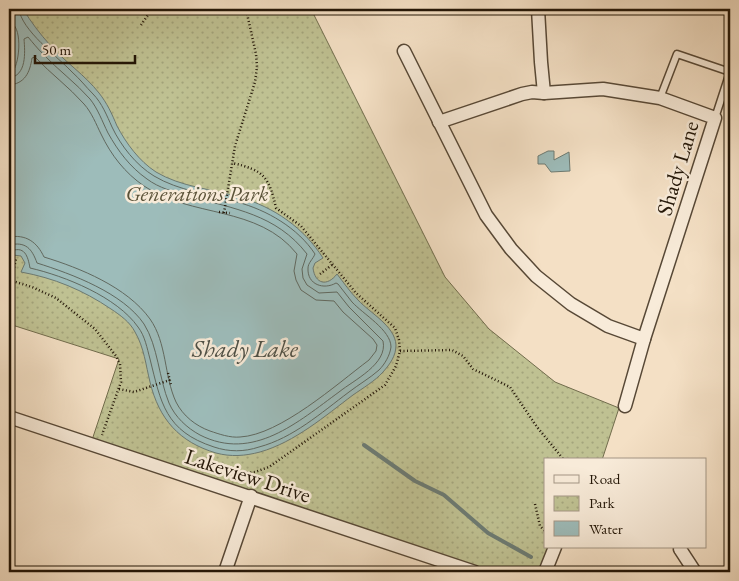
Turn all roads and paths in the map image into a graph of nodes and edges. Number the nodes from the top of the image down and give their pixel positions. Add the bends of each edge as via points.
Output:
1 (152, 9) edge
2 (246, 9) edge
3 (538, 9) edge
4 (141, 25) dead end
5 (404, 51) dead end
6 (544, 93) junction
7 (660, 98) junction
8 (715, 118) junction
9 (439, 122) junction
10 (232, 163) junction
11 (219, 212) dead end
12 (224, 213) junction
13 (230, 213) dead end
14 (16, 259) dead end
15 (332, 265) junction
16 (320, 274) dead end
17 (10, 280) edge
18 (644, 338) junction
19 (400, 351) junction
20 (168, 373) dead end
21 (170, 380) junction
22 (171, 385) dead end
23 (118, 388) junction
24 (625, 406) dead end
25 (9, 416) edge
26 (102, 435) dead end
27 (562, 458) edge
28 (225, 475) dead end
29 (251, 496) junction
30 (535, 504) dead end
31 (544, 530) edge
32 (555, 548) edge
33 (680, 549) dead end
34 (225, 572) edge
35 (475, 572) edge
36 (545, 572) edge
37 (695, 572) edge

1 - 4 path
2 - 10 path via 257,67
3 - 6 street
5 - 9 street
6 - 7 street, Shady Lane via 603,89
6 - 9 street, Shady Lane via 522,94
7 - 8 street, Shady Lane
7 - 8 lane via 677,54 730,72
8 - 18 street, Shady Lane
9 - 18 street via 486,214 522,262 552,290 590,316
10 - 12 path
10 - 15 path via 249,167 262,175 272,192 276,208 301,226
11 - 12 path
12 - 13 path
14 - 17 path
15 - 16 path
15 - 19 path via 356,293 395,328
17 - 23 path via 56,298 95,329 120,364
18 - 24 street, Shady Lane
19 - 27 path via 452,350 463,356 473,369 510,387
19 - 28 path via 385,385 269,467
20 - 21 path
21 - 22 path
21 - 23 path via 134,392
23 - 26 path
25 - 29 street, Lakeview Drive
29 - 34 street
29 - 35 street, Lakeview Drive
30 - 31 path
32 - 36 street
33 - 37 street

